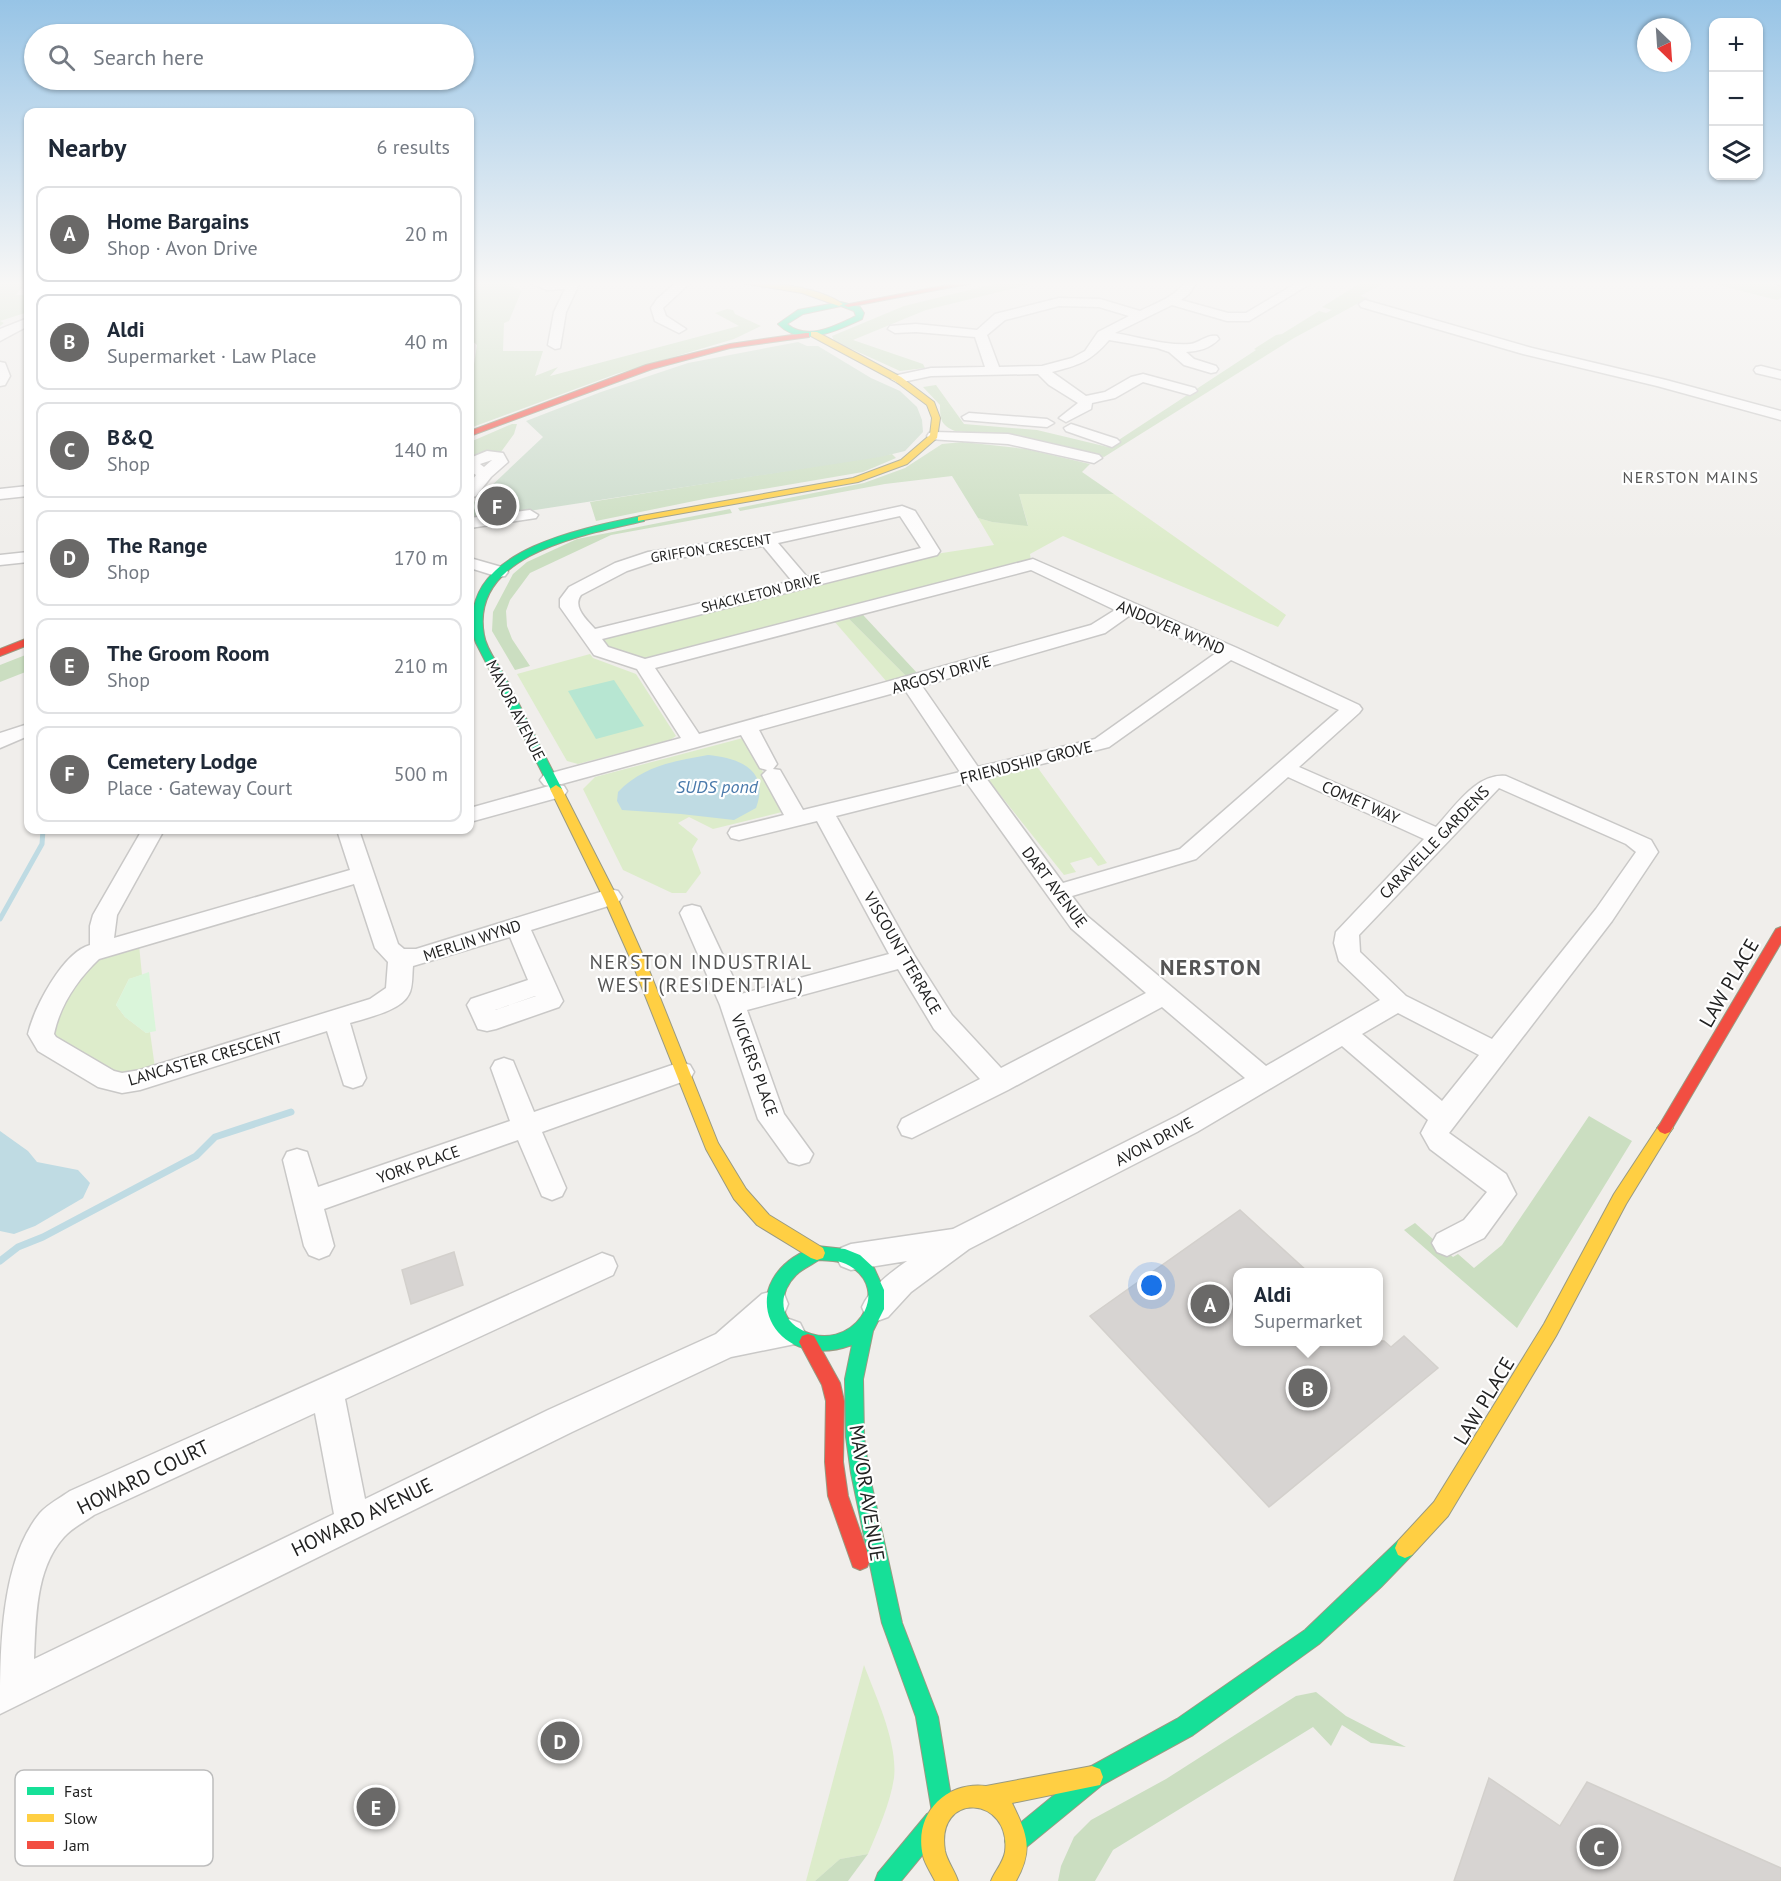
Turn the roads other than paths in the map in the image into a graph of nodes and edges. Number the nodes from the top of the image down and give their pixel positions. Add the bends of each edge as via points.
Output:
1 (641, 370) edge
2 (880, 370) edge
3 (993, 370) joint
4 (1042, 370) joint
5 (1606, 370) edge
6 (1761, 370) dead end
7 (898, 379) junction
8 (1776, 379) edge
9 (1190, 391) dead end
10 (1084, 401) junction
11 (1781, 416) edge
12 (969, 417) dead end
13 (1068, 423) junction
14 (474, 432) edge
15 (934, 436) junction
16 (1112, 441) dead end
17 (1094, 458) dead end
18 (485, 474) dead end
19 (474, 488) edge
20 (24, 491) edge
21 (0, 494) edge
22 (530, 515) dead end
23 (474, 523) edge
24 (766, 540) junction
25 (931, 551) joint
26 (24, 557) edge
27 (0, 560) edge
28 (474, 565) edge
29 (499, 572) junction
30 (802, 582) junction
31 (1128, 609) junction
32 (591, 636) junction
33 (24, 643) edge
34 (1230, 652) junction
35 (0, 653) edge
36 (644, 665) junction
37 (909, 683) junction
38 (747, 727) junction
39 (24, 731) edge
40 (0, 742) edge
41 (694, 742) junction
42 (1285, 768) junction
43 (973, 776) junction
44 (553, 786) junction
45 (823, 812) junction
46 (474, 814) edge
47 (796, 819) junction
48 (739, 832) dead end
49 (151, 834) edge
50 (349, 834) edge
51 (1437, 836) junction
52 (362, 874) junction
53 (1058, 892) junction
54 (610, 897) junction
55 (692, 913) dead end
56 (517, 925) junction
57 (1781, 932) edge
58 (102, 948) junction
59 (401, 958) junction
60 (904, 959) junction
61 (543, 984) dead end
62 (1164, 995) junction
63 (1397, 1002) junction
64 (733, 1005) junction
65 (336, 1019) junction
66 (1344, 1033) junction
67 (1497, 1053) junction
68 (504, 1068) dead end
69 (681, 1072) junction
70 (353, 1078) dead end
71 (1265, 1080) junction
72 (999, 1083) junction
73 (1444, 1118) junction
74 (526, 1126) junction
75 (912, 1127) dead end
76 (799, 1155) dead end
77 (297, 1160) dead end
78 (552, 1188) dead end
79 (309, 1202) junction
80 (763, 1220) junction
81 (959, 1240) junction
82 (771, 1242) dead end
83 (1447, 1243) dead end
84 (319, 1246) dead end
85 (817, 1253) junction
86 (851, 1257) junction
87 (602, 1266) dead end
88 (773, 1304) junction
89 (871, 1317) junction
90 (798, 1338) junction
91 (727, 1344) junction
92 (327, 1391) junction
93 (353, 1522) junction
94 (892, 1623) junction
95 (7, 1691) edge
96 (927, 1718) junction
97 (945, 1746) dead end
98 (1094, 1777) junction
99 (978, 1792) junction
100 (942, 1809) junction
101 (934, 1822) junction
102 (1008, 1870) edge
103 (886, 1881) edge
104 (947, 1881) edge

1 - 14 street
2 - 7 street
3 - 4 street
3 - 7 street via 931,372
4 - 10 street
5 - 11 street
6 - 8 street
7 - 15 street via 931,404 936,418
9 - 10 street via 1143,378 1110,395
10 - 13 street via 1086,406
12 - 13 street via 1047,423 1053,418
13 - 16 street
15 - 17 street via 1008,439
15 - 29 street, MAVOR AVENUE via 904,462 855,480 578,532 527,553
18 - 19 street
20 - 21 street
22 - 23 street
24 - 25 street, GRIFFON CRESCENT via 902,511 912,518
24 - 30 street
24 - 32 street, GRIFFON CRESCENT via 654,556 621,567 575,591 569,607
25 - 30 street, SHACKLETON DRIVE
26 - 27 street
28 - 29 street
29 - 44 street, MAVOR AVENUE via 479,601 478,634
30 - 32 street, SHACKLETON DRIVE
31 - 34 street, ANDOVER WYND
31 - 36 street, ANDOVER WYND via 1033,564
31 - 37 street, ARGOSY DRIVE via 1098,629
32 - 36 street, GRIFFON CRESCENT via 608,655
33 - 35 street
34 - 42 street, ANDOVER WYND via 1352,709
34 - 43 street, FRIENDSHIP GROVE via 1102,743
36 - 41 street
37 - 38 street, ARGOSY DRIVE
37 - 43 street, DART AVENUE
38 - 41 street, ARGOSY DRIVE
38 - 47 street
39 - 40 street
41 - 44 street, ARGOSY DRIVE
42 - 51 street, COMET WAY
42 - 53 street, ANDOVER WYND via 1188,854
43 - 45 street, FRIENDSHIP GROVE
43 - 53 street, DART AVENUE
44 - 46 street, ARGOSY DRIVE
44 - 54 street, MAVOR AVENUE
45 - 47 street, FRIENDSHIP GROVE
45 - 60 street, VISCOUNT TERRACE
47 - 48 street, FRIENDSHIP GROVE
49 - 58 street via 105,915
50 - 52 street, MERLIN WYND
51 - 63 street, CARAVELLE GARDENS via 1348,932 1348,955
51 - 67 street, CARAVELLE GARDENS via 1496,781 1634,839 1647,852 1604,915
52 - 58 street, LANCASTER CRESCENT
52 - 59 street, MERLIN WYND via 387,948
53 - 62 street, DART AVENUE via 1079,922
54 - 56 street, MERLIN WYND
54 - 69 street, MAVOR AVENUE
55 - 64 street, VICKERS PLACE
56 - 59 street, MERLIN WYND via 417,957
56 - 61 street
57 - 98 street, LAW PLACE via 1620,1198 1550,1330 1441,1509 1374,1580 1312,1637 1185,1727
58 - 65 street, LANCASTER CRESCENT via 80,960 42,1024 41,1034 47,1044 112,1082 140,1080
59 - 65 street, LANCASTER CRESCENT via 398,992 379,1005
60 - 64 street, VICKERS PLACE
60 - 72 street, VISCOUNT TERRACE via 943,1022
62 - 71 street, DART AVENUE
62 - 72 street
63 - 66 street, AVON DRIVE
63 - 67 street, CARAVELLE GARDENS
64 - 76 street, VICKERS PLACE via 772,1119
65 - 70 street
66 - 71 street, AVON DRIVE
66 - 73 street
67 - 73 street
68 - 74 street
69 - 74 street, YORK PLACE
69 - 80 street, MAVOR AVENUE via 711,1144 740,1194
71 - 81 street, AVON DRIVE via 1071,1185
72 - 75 street
73 - 83 street via 1435,1133 1440,1140 1496,1182 1502,1194 1474,1229
74 - 78 street
74 - 79 street, YORK PLACE
77 - 79 street
79 - 84 street
80 - 82 street, MAVOR AVENUE
80 - 85 street, MAVOR AVENUE
81 - 86 street, AVON DRIVE
81 - 89 street, AVON DRIVE via 900,1284
85 - 86 street
85 - 88 street via 780,1269
86 - 89 street via 864,1266 878,1292
87 - 92 street, HOWARD COURT
88 - 90 street via 781,1324
88 - 91 street, HOWARD AVENUE
89 - 90 street via 853,1337 838,1342 823,1344
89 - 94 street, MAVOR AVENUE via 854,1379 855,1437
90 - 91 street, HOWARD AVENUE
90 - 94 street, MAVOR AVENUE via 831,1383 838,1496 867,1576
91 - 93 street, HOWARD AVENUE
92 - 93 street
92 - 95 street, HOWARD COURT via 82,1503 49,1527 29,1563 22,1589
93 - 95 street, HOWARD AVENUE
94 - 96 street, MAVOR AVENUE
96 - 97 street, MAVOR AVENUE
96 - 100 street, MAVOR AVENUE
98 - 99 street, LAW PLACE
98 - 102 street, LAW PLACE
99 - 100 street, LAW PLACE via 952,1800
99 - 102 street via 999,1804 1014,1827
100 - 101 street
101 - 103 street
101 - 104 street via 931,1849

